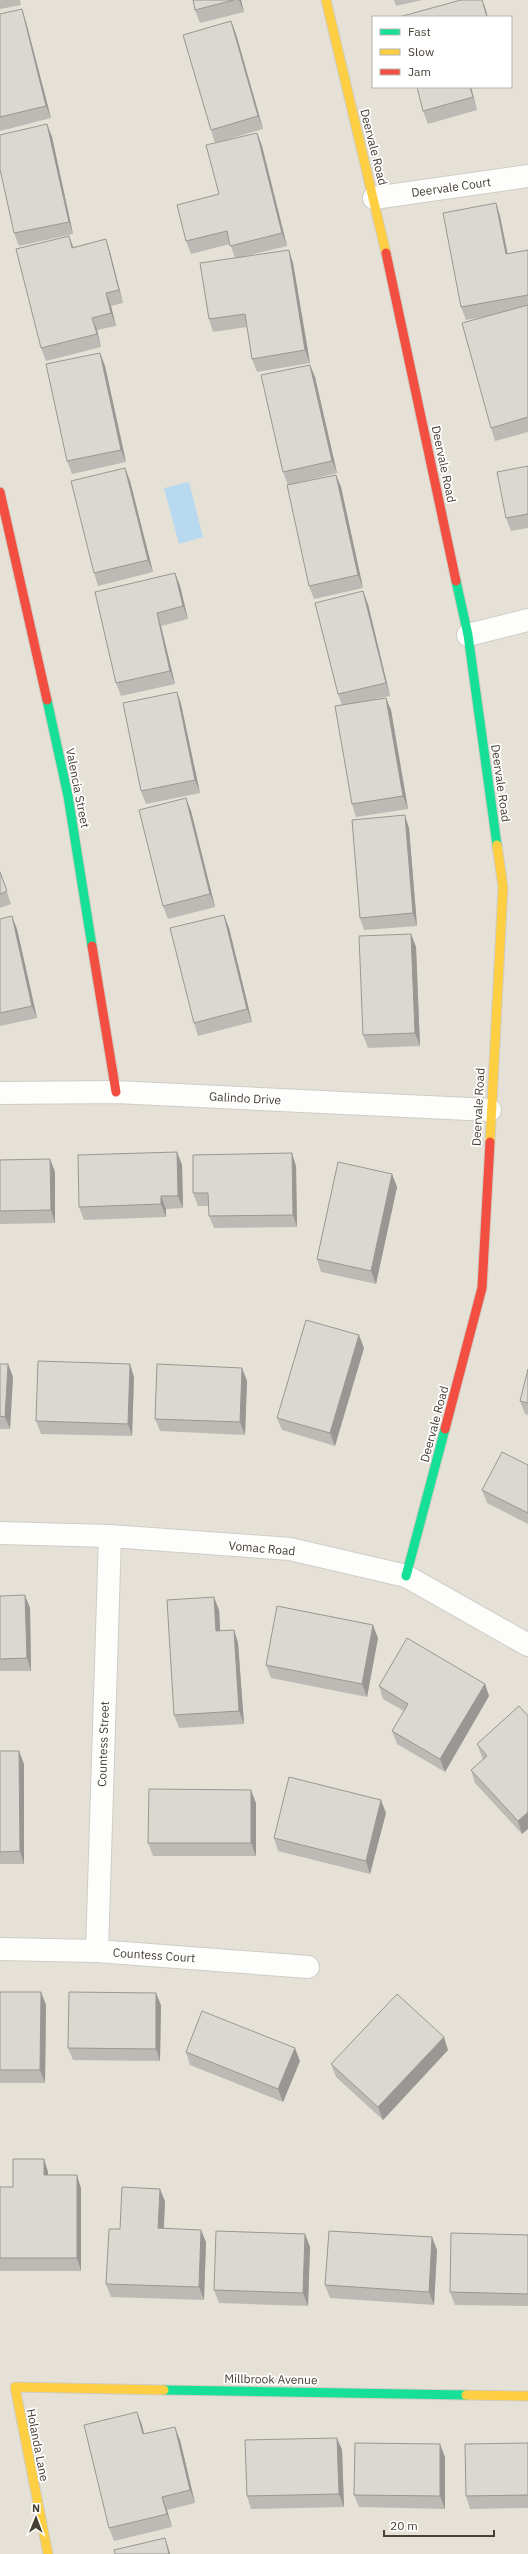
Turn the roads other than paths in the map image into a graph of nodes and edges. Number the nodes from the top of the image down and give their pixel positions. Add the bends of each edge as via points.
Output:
1 (326, 0) edge
2 (528, 176) edge
3 (374, 198) junction
4 (0, 492) edge
5 (528, 620) edge
6 (468, 634) junction
7 (116, 1092) junction
8 (0, 1093) edge
9 (490, 1110) junction
10 (0, 1533) edge
11 (110, 1536) junction
12 (406, 1576) junction
13 (528, 1645) edge
14 (0, 1949) edge
15 (97, 1951) junction
16 (308, 1967) dead end
17 (15, 2387) joint
18 (528, 2396) edge
19 (48, 2554) edge

1 - 3 street, Deervale Road
2 - 3 street, Deervale Court
3 - 6 street, Deervale Road
4 - 7 street, Valencia Street via 68,796
5 - 6 street
6 - 9 street, Deervale Road via 502,886
7 - 8 street, Galindo Drive
7 - 9 street, Galindo Drive
9 - 12 street, Deervale Road via 482,1288
10 - 11 street, Vomac Road
11 - 12 street, Vomac Road via 290,1549
11 - 15 street, Countess Street
12 - 13 street, Vomac Road
14 - 15 street, Countess Court
15 - 16 street, Countess Court
17 - 18 street, Millbrook Avenue
17 - 19 street, Holanda Lane

